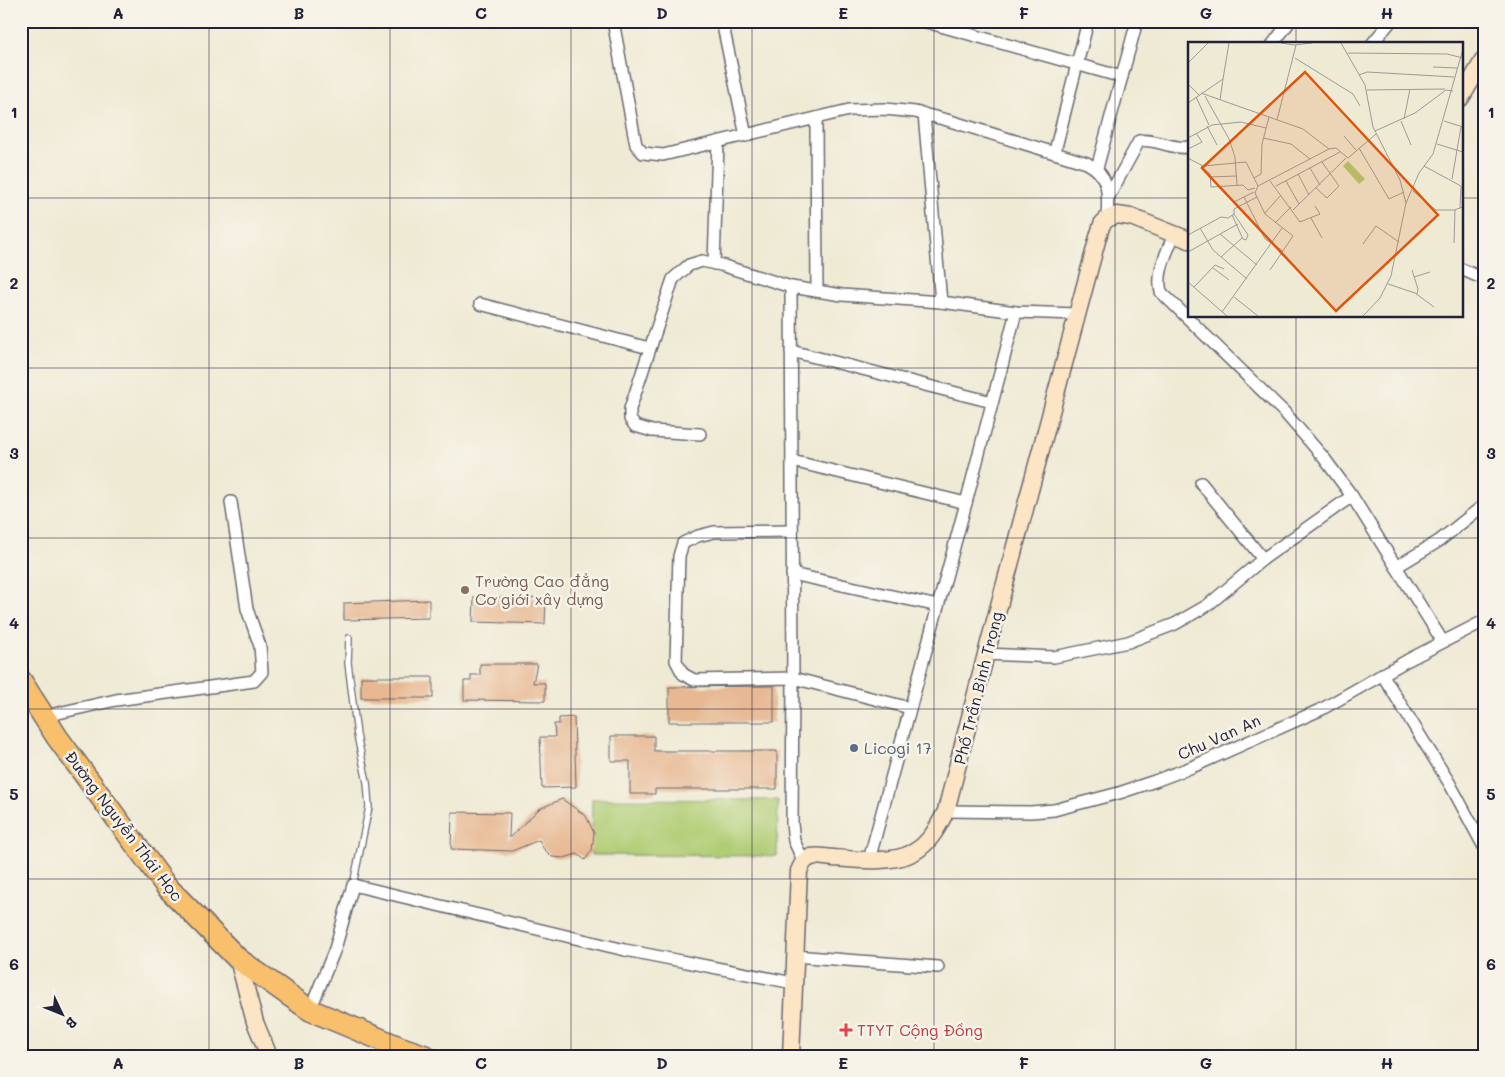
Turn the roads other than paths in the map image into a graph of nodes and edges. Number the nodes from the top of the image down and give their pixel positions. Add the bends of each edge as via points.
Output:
1 (613, 21) edge
2 (722, 21) edge
3 (923, 21) edge
4 (1088, 21) edge
5 (1137, 21) edge
6 (1290, 21) edge
7 (1391, 21) edge
8 (1274, 42) edge
9 (1374, 42) edge
10 (1484, 59) edge
11 (1077, 65) junction
12 (1122, 77) junction
13 (1462, 96) edge
14 (924, 114) junction
15 (816, 118) junction
16 (746, 136) junction
17 (718, 142) junction
18 (1188, 147) edge
19 (1054, 152) junction
20 (1097, 168) junction
21 (1108, 198) junction
22 (1107, 219) junction
23 (1181, 237) edge
24 (714, 264) junction
25 (1462, 269) edge
26 (1484, 279) edge
27 (791, 287) junction
28 (817, 291) junction
29 (941, 302) junction
30 (480, 304) dead end
31 (1016, 312) junction
32 (1077, 314) junction
33 (649, 348) junction
34 (791, 351) junction
35 (992, 402) junction
36 (700, 434) dead end
37 (792, 461) junction
38 (1201, 483) dead end
39 (1352, 496) junction
40 (231, 502) dead end
41 (966, 503) junction
42 (1484, 504) edge
43 (792, 531) junction
44 (1264, 559) junction
45 (1396, 567) junction
46 (792, 574) junction
47 (938, 606) junction
48 (1484, 620) edge
49 (349, 638) dead end
50 (1443, 642) junction
51 (986, 654) junction
52 (1382, 674) junction
53 (793, 678) junction
54 (21, 680) edge
55 (910, 708) junction
56 (45, 716) junction
57 (946, 811) junction
58 (1484, 847) edge
59 (869, 860) junction
60 (804, 862) junction
61 (353, 885) junction
62 (794, 956) junction
63 (238, 959) junction
64 (938, 967) dead end
65 (793, 984) junction
66 (310, 1010) junction
67 (269, 1056) edge
68 (425, 1056) edge
69 (791, 1056) edge

1 - 17 street via 636,145 643,153 663,155
2 - 16 street
3 - 11 street
4 - 11 street
5 - 12 street
6 - 8 street
7 - 9 street
10 - 13 street
11 - 12 street
11 - 19 street
12 - 20 street
14 - 15 street via 885,109 849,110
14 - 19 street
14 - 29 street
15 - 16 street
15 - 28 street
16 - 17 street
17 - 24 street
18 - 21 street via 1139,141
19 - 20 street
20 - 21 street via 1105,179
21 - 22 street
22 - 23 street via 1117,214 1131,217
22 - 32 street, Phố Trần Bình Trọng via 1102,224
23 - 39 street via 1160,273 1158,283 1161,292 1285,414
24 - 27 street
24 - 33 street via 702,261 689,265 673,279
25 - 26 street
27 - 28 street
27 - 34 street
28 - 29 street
29 - 31 street
30 - 33 street
31 - 32 street
31 - 35 street
32 - 51 street, Phố Trần Bình Trọng
33 - 36 street via 630,409 630,419 635,426 652,431
34 - 35 street
34 - 37 street
35 - 41 street
37 - 41 street
37 - 43 street
38 - 44 street
39 - 44 street
39 - 45 street
40 - 56 street via 247,609 260,646 262,672 254,681 246,683 116,700
41 - 47 street
42 - 45 street via 1439,541
43 - 46 street
43 - 53 street via 714,532 683,543 679,556 676,661 683,674 694,680
44 - 51 street via 1190,616 1128,642 1054,657
45 - 50 street
46 - 47 street
46 - 53 street
47 - 55 street
48 - 50 street, Chu Van An
49 - 61 lane via 348,663 369,807
50 - 52 street, Chu Van An
51 - 57 street, Phố Trần Bình Trọng
52 - 57 street, Chu Van An via 1322,709 1192,767 1119,793 1054,810
52 - 58 street via 1450,784
53 - 55 street
53 - 60 street via 792,824 794,841
54 - 56 highway, Đường Nguyễn Thái Học
55 - 59 street
56 - 63 highway, Đường Nguyễn Thái Học via 166,886
57 - 59 street, Phố Trần Bình Trọng via 936,831 913,853
59 - 60 street, Phố Trần Bình Trọng via 813,856
60 - 62 street via 799,871
61 - 65 street via 626,950
61 - 66 street via 335,948
62 - 64 street
62 - 65 street
63 - 66 highway, Đường Nguyễn Thái Học
63 - 67 street via 255,1022
65 - 69 street
66 - 68 highway, Đường Nguyễn Thái Học

